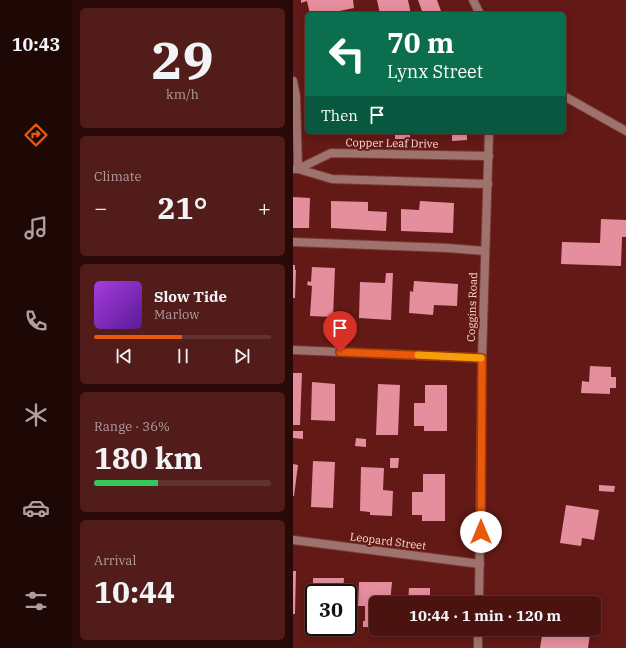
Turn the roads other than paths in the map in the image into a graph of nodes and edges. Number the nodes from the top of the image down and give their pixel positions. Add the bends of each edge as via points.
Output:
1 (473, 0) edge
2 (479, 12) edge
3 (293, 81) edge
4 (566, 97) edge
5 (626, 131) edge
6 (489, 134) edge
7 (489, 156) junction
8 (295, 169) edge
9 (488, 184) junction
10 (293, 242) edge
11 (485, 251) junction
12 (293, 350) edge
13 (482, 358) junction
14 (293, 540) edge
15 (480, 564) junction
16 (479, 596) edge
17 (478, 636) edge
18 (478, 648) edge

1 - 2 street
3 - 8 street via 296,96
4 - 5 street
6 - 7 street, Coggins Road
7 - 8 street, Copper Leaf Drive via 331,153
7 - 9 street, Coggins Road
8 - 9 street via 332,179
9 - 11 street, Coggins Road
10 - 11 street
11 - 13 street, Coggins Road
12 - 13 street
13 - 15 street, Coggins Road
14 - 15 street, Leopard Street
15 - 16 street, Coggins Road
17 - 18 street

